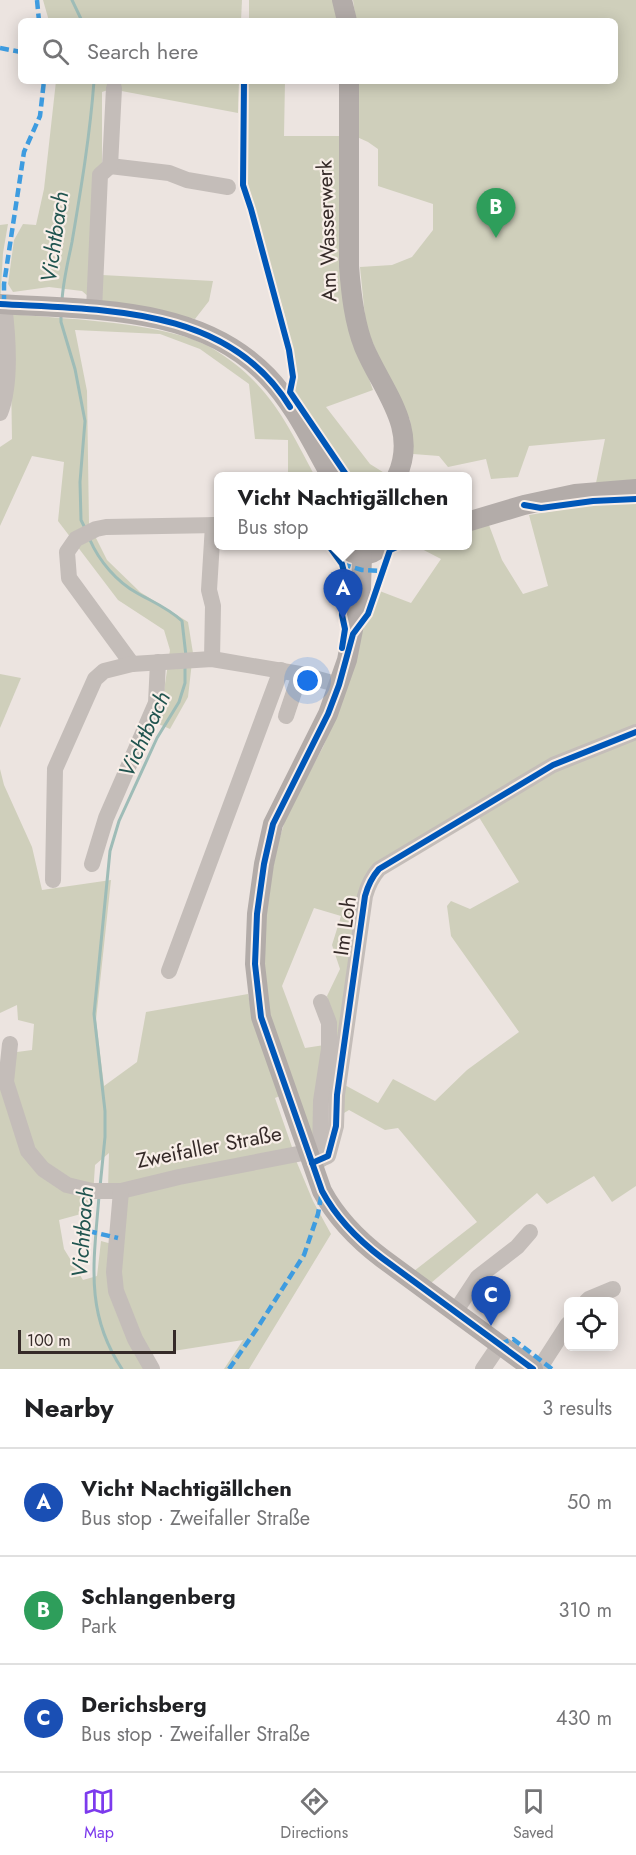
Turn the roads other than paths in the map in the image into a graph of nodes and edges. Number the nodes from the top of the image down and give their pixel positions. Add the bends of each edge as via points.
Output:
1 (342, 0) edge
2 (345, 18) edge
3 (349, 84) edge
4 (114, 88) dead end
5 (110, 166) junction
6 (228, 187) dead end
7 (2, 304) edge
8 (94, 310) junction
9 (0, 413) edge
10 (328, 472) edge
11 (399, 472) edge
12 (636, 489) edge
13 (472, 521) edge
14 (214, 525) edge
15 (214, 544) edge
16 (348, 550) edge
17 (377, 550) edge
18 (362, 555) junction
19 (212, 659) junction
20 (158, 662) junction
21 (132, 664) junction
22 (281, 670) junction
23 (300, 674) junction
24 (339, 686) junction
25 (286, 716) dead end
26 (636, 732) edge
27 (92, 864) dead end
28 (53, 880) dead end
29 (169, 971) dead end
30 (321, 1002) dead end
31 (10, 1044) dead end
32 (313, 1158) junction
33 (106, 1192) junction
34 (530, 1232) dead end
35 (613, 1289) dead end
36 (594, 1297) edge
37 (455, 1312) junction
38 (564, 1330) edge
39 (500, 1344) junction
40 (152, 1369) edge
41 (483, 1369) edge
42 (533, 1369) edge
43 (539, 1369) edge

1 - 2 main road
3 - 11 main road, Am Wasserwerk via 350,285 364,346 402,425 405,442
4 - 5 street
5 - 6 street via 169,173
5 - 8 street via 100,176
7 - 8 main road
7 - 9 street via 8,350
8 - 10 main road via 180,324 231,347 267,376 285,398
12 - 13 main road via 575,494
14 - 21 street via 106,527 76,539 67,552 69,578
15 - 19 street via 209,590 213,606
16 - 18 main road
17 - 18 main road
18 - 24 main road, Zweifaller Straße via 357,614
19 - 20 street
19 - 22 street
20 - 21 street
20 - 27 street via 156,703 106,818
21 - 28 street via 104,671 95,679 55,768
22 - 23 street
22 - 29 street
23 - 24 street
23 - 25 street
24 - 32 main road, Zweifaller Straße via 273,824 257,914 255,964 261,1017
26 - 32 street, Im Loh via 553,765 374,874 365,896 336,1126 328,1156
30 - 32 street via 329,1023 329,1049
31 - 33 street, Zweifaller Straße via 6,1082 28,1151 54,1178 68,1185
32 - 33 street, Zweifaller Straße
32 - 37 main road, Zweifaller Straße via 330,1207 346,1226 381,1258
33 - 40 street, Zweifaller Straße via 116,1291
34 - 37 street via 478,1277
35 - 36 street
37 - 39 main road, Zweifaller Straße
38 - 43 street
39 - 41 street
39 - 42 main road, Zweifaller Straße

